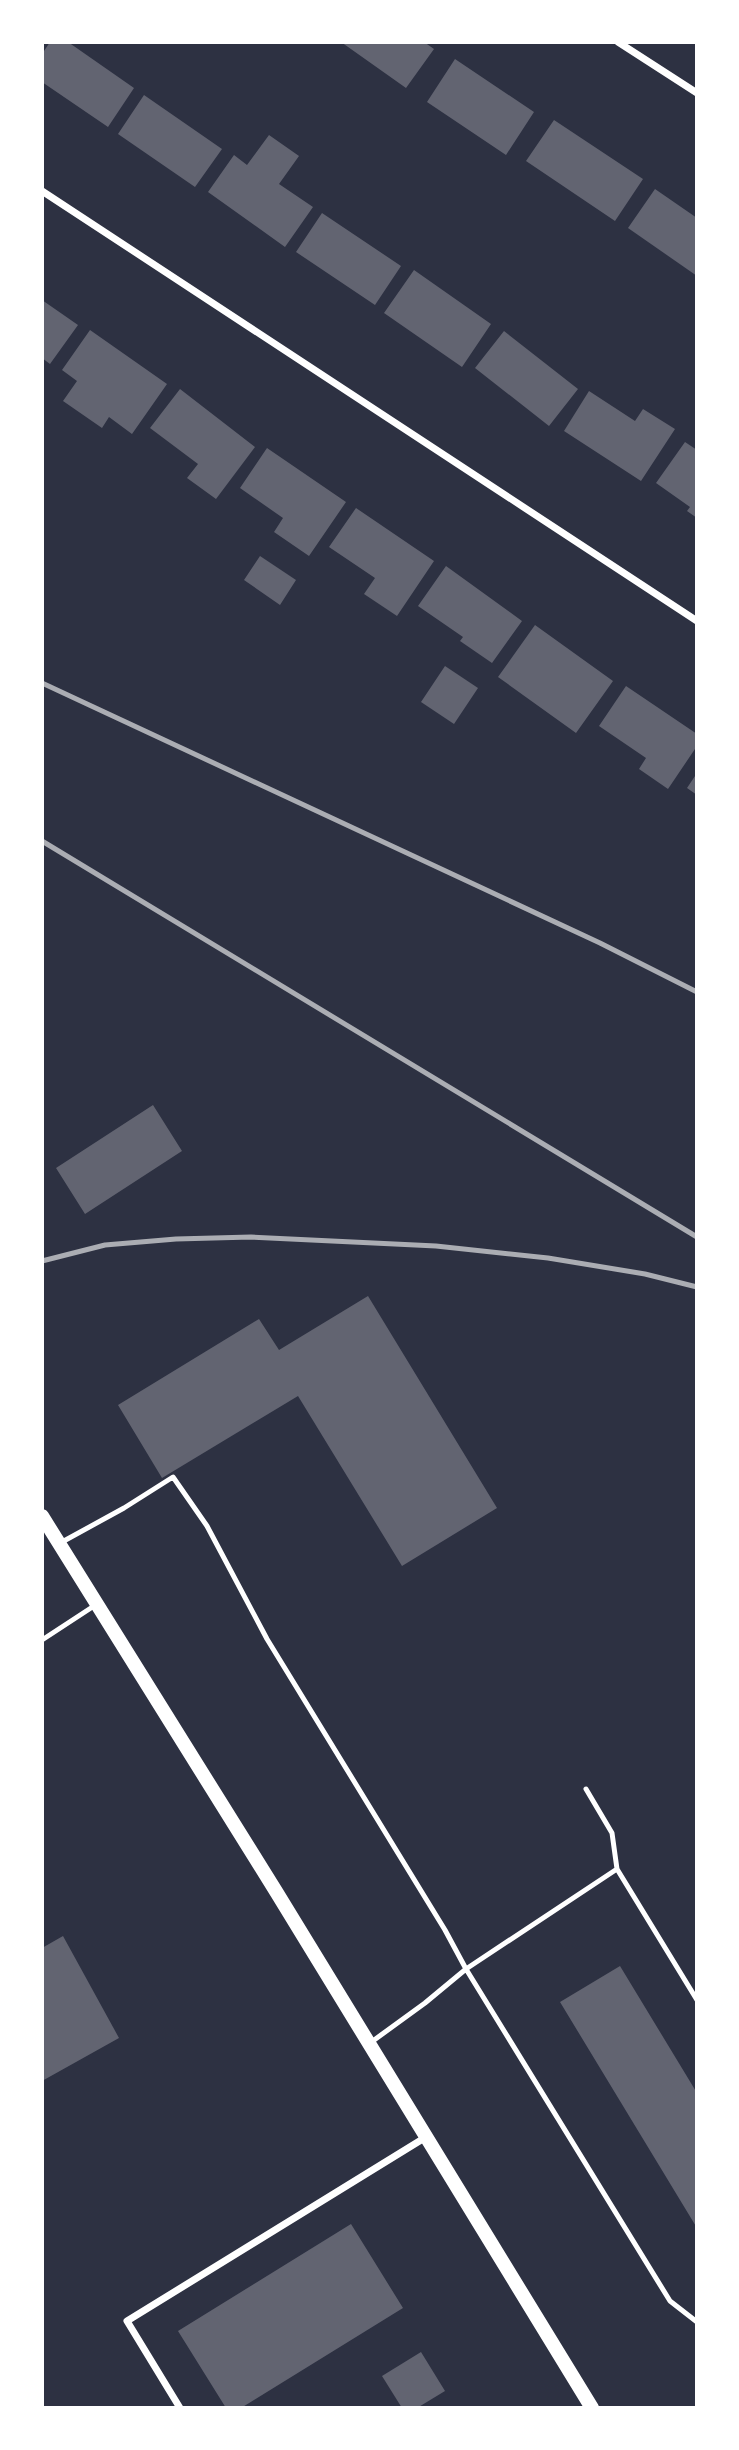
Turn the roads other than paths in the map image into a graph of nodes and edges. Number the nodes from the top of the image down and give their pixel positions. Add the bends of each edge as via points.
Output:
1 (618, 42) edge
2 (697, 93) edge
3 (42, 191) edge
4 (697, 621) edge
5 (42, 1516) edge
6 (59, 1544) junction
7 (97, 1604) junction
8 (42, 1640) edge
9 (586, 1788) dead end
10 (618, 1870) junction
11 (466, 1969) junction
12 (697, 2000) edge
13 (369, 2044) junction
14 (426, 2137) junction
15 (697, 2322) edge
16 (180, 2408) edge
17 (592, 2408) edge

1 - 2 street
3 - 4 street
5 - 6 main road
6 - 7 main road
6 - 11 lane via 173,1477 207,1525 267,1639
7 - 8 lane
7 - 13 main road
9 - 10 lane via 612,1833
10 - 11 lane
10 - 12 lane
11 - 13 lane
11 - 15 lane via 670,2301
13 - 14 main road
14 - 16 street via 127,2321
14 - 17 main road

